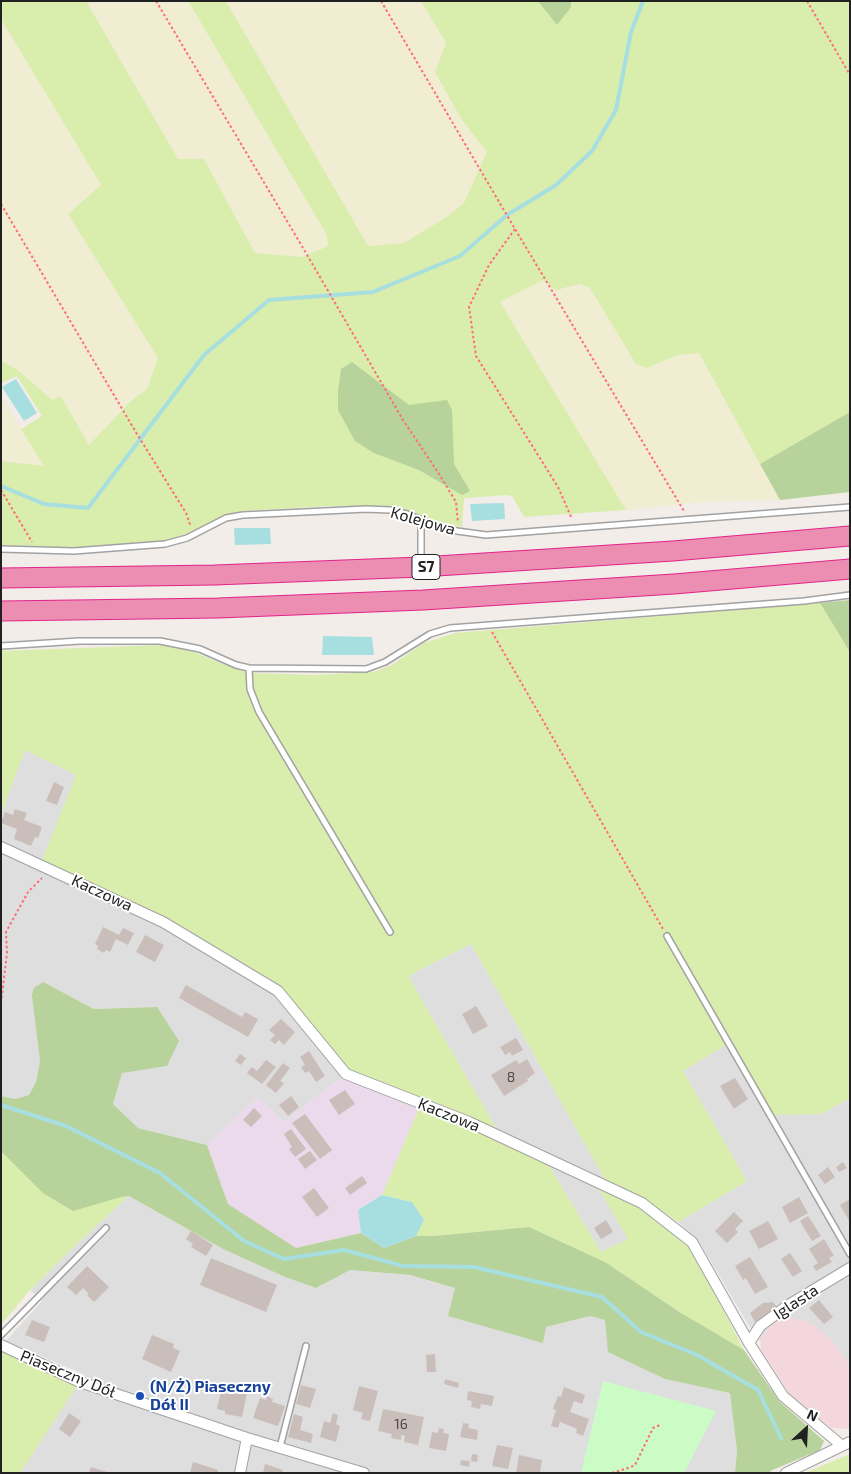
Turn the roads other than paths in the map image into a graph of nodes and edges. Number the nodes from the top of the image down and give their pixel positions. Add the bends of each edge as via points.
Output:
1 (850, 507) edge
2 (422, 521) junction
3 (850, 536) edge
4 (1, 549) edge
5 (421, 567) junction
6 (850, 569) edge
7 (1, 578) edge
8 (850, 595) edge
9 (1, 612) edge
10 (1, 646) edge
11 (249, 668) junction
12 (1, 847) edge
13 (390, 932) dead end
14 (667, 936) road end
15 (106, 1228) dead end
16 (850, 1254) edge
17 (850, 1268) edge
18 (1, 1335) edge
19 (749, 1343) junction
20 (1, 1345) edge
21 (306, 1346) dead end
22 (247, 1438) junction
23 (845, 1444) edge
24 (280, 1448) junction
25 (240, 1473) edge
26 (364, 1473) edge
27 (786, 1473) edge

1 - 2 lane, Kolejowa via 486,535 457,532
2 - 4 lane, Kolejowa via 390,510 374,509 243,514 165,544 74,551
2 - 5 lane
3 - 5 highway, S7
5 - 7 highway, S7 via 215,575
6 - 9 highway, S7 via 655,586 424,600
8 - 11 lane via 450,628 430,634 366,670
10 - 11 lane via 160,641 200,649
11 - 13 lane via 250,688 258,712
12 - 19 street, Kaczowa via 163,922 278,991 346,1074 469,1122 642,1203 692,1242
14 - 16 lane
15 - 18 lane
17 - 19 street, Iglasta via 780,1311 760,1326
19 - 23 street, Kaczowa via 783,1396
20 - 22 street, Piaseczny Dół via 80,1382
21 - 24 lane
22 - 24 street, Piaseczny Dół
22 - 25 street
23 - 27 street
24 - 26 street, Piaseczny Dół

